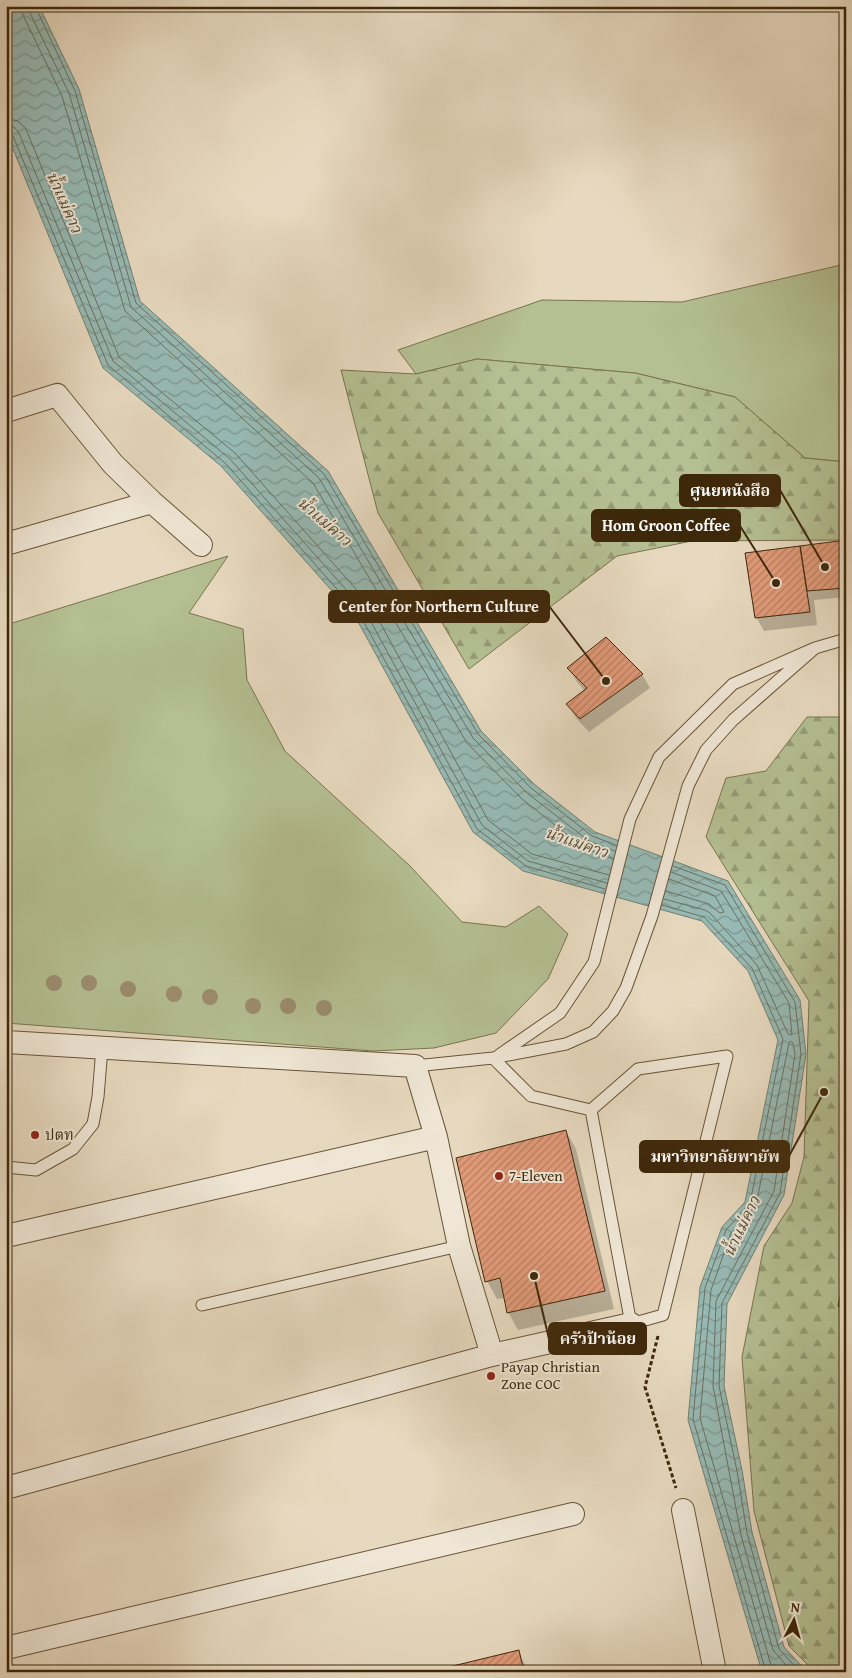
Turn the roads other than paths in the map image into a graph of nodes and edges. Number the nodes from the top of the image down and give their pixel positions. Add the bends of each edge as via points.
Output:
1 (6, 412) edge
2 (152, 502) junction
3 (6, 544) edge
4 (201, 545) dead end
5 (846, 639) edge
6 (815, 648) junction
7 (6, 1042) edge
8 (102, 1048) junction
9 (493, 1058) junction
10 (415, 1066) junction
11 (591, 1110) junction
12 (436, 1136) junction
13 (6, 1167) edge
14 (6, 1236) edge
15 (459, 1246) junction
16 (202, 1305) dead end
17 (631, 1324) junction
18 (492, 1355) junction
19 (6, 1488) edge
20 (683, 1510) road end
21 (573, 1514) dead end
22 (6, 1648) edge
23 (715, 1672) edge

1 - 2 street via 57,395 113,464
2 - 3 street
2 - 4 street
5 - 6 lane
6 - 9 lane via 733,684 658,757 630,819 594,962 560,1013
6 - 9 lane via 733,720 706,750 688,786 652,916 626,988 613,1011 593,1032 566,1044
7 - 8 street
8 - 10 street
8 - 13 lane via 93,1124 73,1149 36,1170
9 - 10 lane
9 - 11 lane via 530,1096
10 - 12 street
11 - 17 lane
11 - 17 lane via 638,1069 727,1056 663,1315
12 - 14 street
12 - 15 street
15 - 16 lane
15 - 18 street
17 - 18 street
18 - 19 street
20 - 23 street
21 - 22 street

